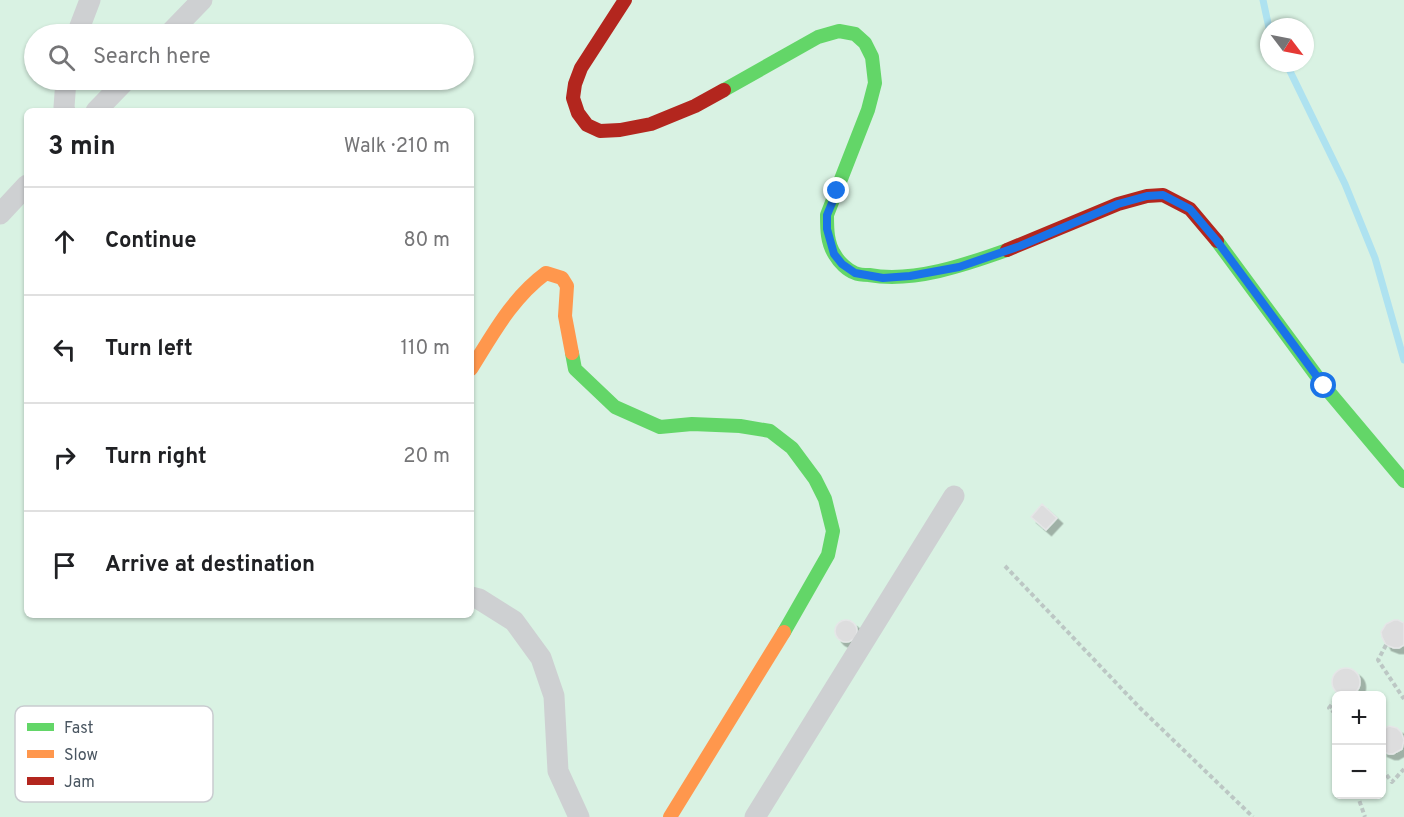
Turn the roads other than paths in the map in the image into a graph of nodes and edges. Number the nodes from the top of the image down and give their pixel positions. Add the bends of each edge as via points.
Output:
1 (90, 0) edge
2 (202, 0) edge
3 (625, 0) edge
4 (81, 24) edge
5 (179, 24) edge
6 (65, 90) edge
7 (116, 90) edge
8 (64, 108) edge
9 (99, 108) edge
10 (24, 188) edge
11 (0, 214) edge
12 (474, 364) edge
13 (1404, 481) edge
14 (954, 496) dead end
15 (474, 598) edge
16 (579, 817) edge
17 (670, 817) edge
18 (755, 817) edge

1 - 4 street
2 - 5 street
3 - 13 street via 580,68 575,84 573,98 587,125 600,131 651,124 695,106 818,37 839,31 855,34 872,57 875,84 827,215 829,241 842,264 855,273 883,278 959,267 1118,204 1163,195 1190,209 1217,241 1324,386
6 - 8 street
7 - 9 street
10 - 11 street
12 - 17 street via 510,308 535,280 552,274 562,278 567,286 565,316 575,369 615,407 660,427 692,424 770,431 792,448 825,499 833,531 828,555
14 - 18 street
15 - 16 street via 514,621 541,658 554,696 558,771

